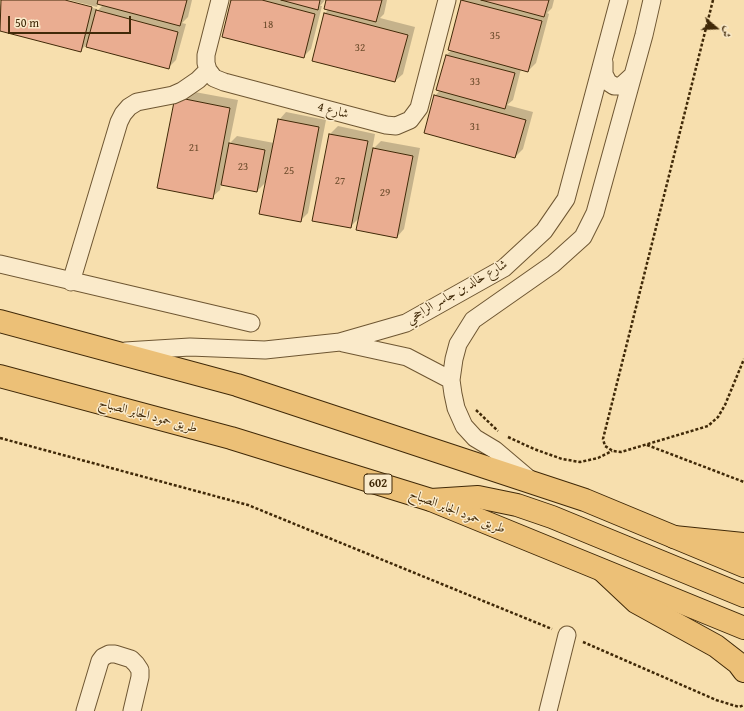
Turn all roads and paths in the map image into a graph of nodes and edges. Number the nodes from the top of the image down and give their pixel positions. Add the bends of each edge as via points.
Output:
1 (220, 0) edge
2 (447, 0) edge
3 (619, 0) edge
4 (652, 0) edge
5 (714, 0) edge
6 (604, 59) junction
7 (208, 70) junction
8 (633, 75) junction
9 (0, 264) edge
10 (71, 282) junction
11 (0, 321) edge
12 (250, 323) dead end
13 (340, 342) junction
14 (116, 352) junction
15 (744, 358) edge
16 (0, 376) edge
17 (451, 380) junction
18 (471, 405) dead end
19 (0, 438) edge
20 (646, 445) junction
21 (613, 451) junction
22 (533, 482) junction
23 (744, 482) edge
24 (431, 500) junction
25 (674, 537) junction
26 (744, 544) edge
27 (744, 566) edge
28 (604, 571) junction
29 (744, 596) edge
30 (744, 628) edge
31 (567, 635) junction
32 (744, 671) edge
33 (744, 705) edge
34 (85, 711) edge
35 (132, 711) edge
36 (548, 711) edge

1 - 7 street via 206,55
2 - 7 street, شارع 4 via 419,108 410,120 396,126 224,82 214,78
3 - 6 street, شارع خالد بن جاسر الراجحي
4 - 8 street
5 - 21 path via 603,439 605,446
6 - 8 street via 604,74 608,82 614,86 621,86
6 - 13 street, شارع خالد بن جاسر الراجحي via 566,199 544,231 504,268 406,323
7 - 10 street via 182,91 137,102 123,114
8 - 17 street via 595,213 582,237 553,264 473,320 458,344
9 - 10 street
10 - 12 street
11 - 14 main road
13 - 14 street, شارع خالد بن جاسر الراجحي via 265,350 190,347
13 - 17 street via 407,357
14 - 22 main road via 237,385
15 - 20 path via 725,405 718,417 708,426
16 - 24 main road, طريق حمود الجابر الصباح / 602 via 232,438
17 - 22 street via 456,408 464,426 475,438 495,450
18 - 21 path via 502,435 562,459 580,462
19 - 31 path via 248,505
20 - 21 path via 620,452
20 - 23 path
22 - 25 main road via 585,500
24 - 28 main road, طريق حمود الجابر الصباح / 602
24 - 29 main road via 478,497 517,505 552,516
25 - 26 main road
25 - 27 main road
28 - 30 main road, طريق حمود الجابر الصباح / 602
28 - 32 main road via 636,602 716,646
31 - 33 path via 716,700 739,707
31 - 36 street
34 - 35 street via 100,661 103,657 115,654 131,659 140,670

